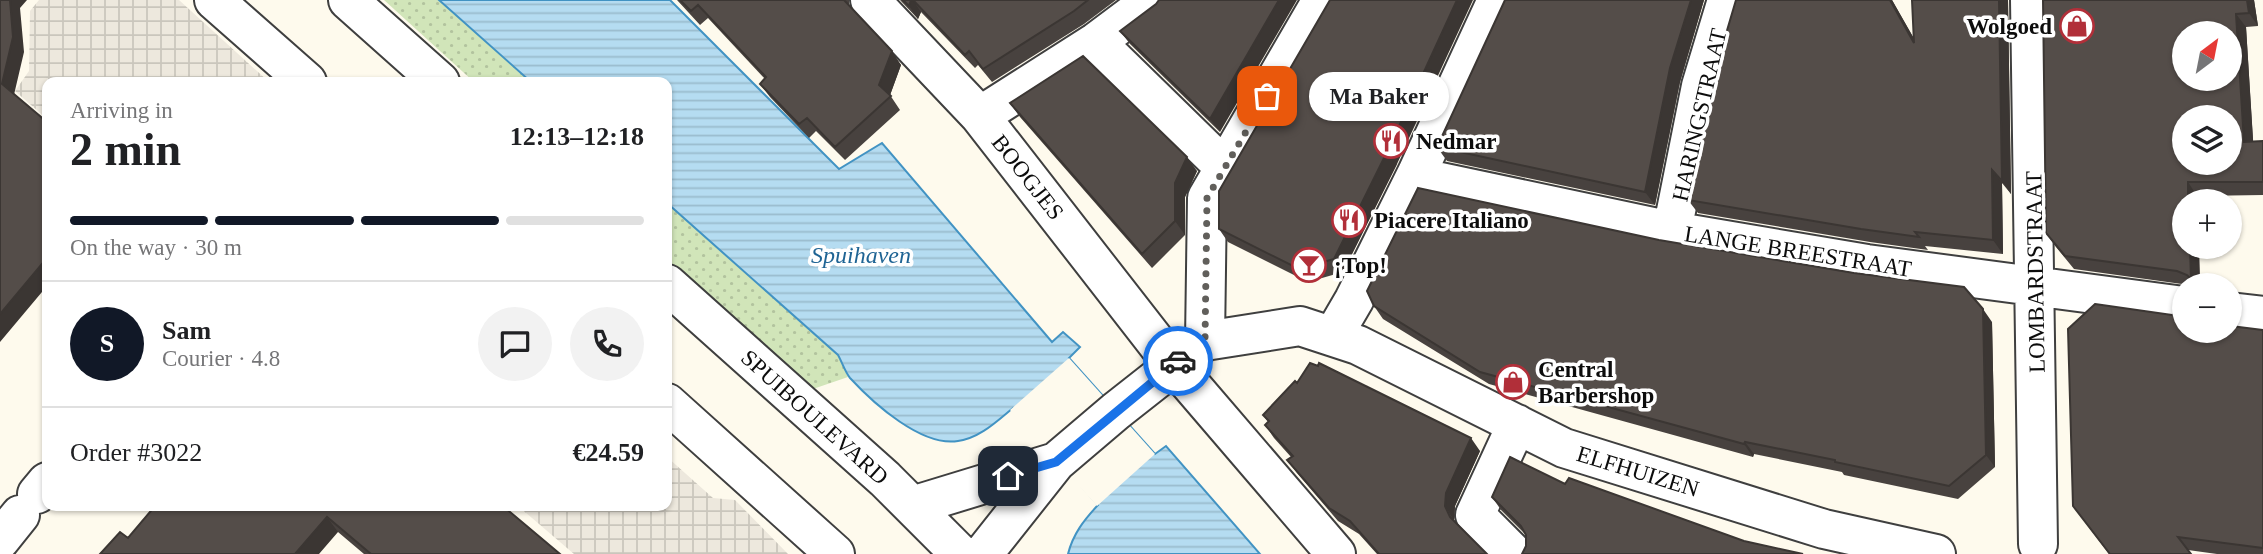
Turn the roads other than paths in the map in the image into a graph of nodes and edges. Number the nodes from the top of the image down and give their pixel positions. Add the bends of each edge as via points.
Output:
1 (214, 0) edge
2 (348, 0) edge
3 (870, 0) edge
4 (1152, 0) edge
5 (1322, 0) edge
6 (1497, 0) edge
7 (1727, 0) edge
8 (2030, 0) edge
9 (1096, 42) junction
10 (301, 77) edge
11 (430, 77) edge
12 (980, 116) junction
13 (1225, 169) junction
14 (1417, 173) junction
15 (1672, 231) junction
16 (672, 288) edge
17 (2036, 288) junction
18 (2172, 305) edge
19 (2242, 313) edge
20 (2263, 316) edge
21 (1345, 340) junction
22 (1205, 341) junction
23 (1173, 365) junction
24 (672, 407) edge
25 (1517, 424) junction
26 (1056, 462) junction
27 (912, 506) junction
28 (2032, 551) edge
29 (835, 554) edge
30 (960, 554) edge
31 (983, 554) edge
32 (1336, 554) edge
33 (1514, 554) edge
34 (1936, 554) edge

1 - 10 street
2 - 11 street
3 - 12 street, BOOGJES
4 - 9 street
5 - 13 street
6 - 14 street
7 - 15 street, HARINGSTRAAT via 1701,86
8 - 17 street, LOMBARDSTRAAT
9 - 12 street
9 - 13 street
12 - 23 street, BOOGJES
13 - 22 street via 1207,198
14 - 15 street, LANGE BREESTRAAT via 1436,181
14 - 21 street via 1354,300
15 - 17 street, LANGE BREESTRAAT
16 - 27 street, SPUIBOULEVARD
17 - 18 street, LANGE BREESTRAAT
17 - 28 street, LOMBARDSTRAAT
19 - 20 street
21 - 22 street, ELFHUIZEN via 1300,326
21 - 25 street, ELFHUIZEN
22 - 23 street
23 - 26 street
23 - 32 street
24 - 29 street
25 - 33 street via 1475,515
25 - 34 street, ELFHUIZEN via 1564,448 1824,529
26 - 27 street
26 - 31 street
27 - 30 street, SPUIBOULEVARD

